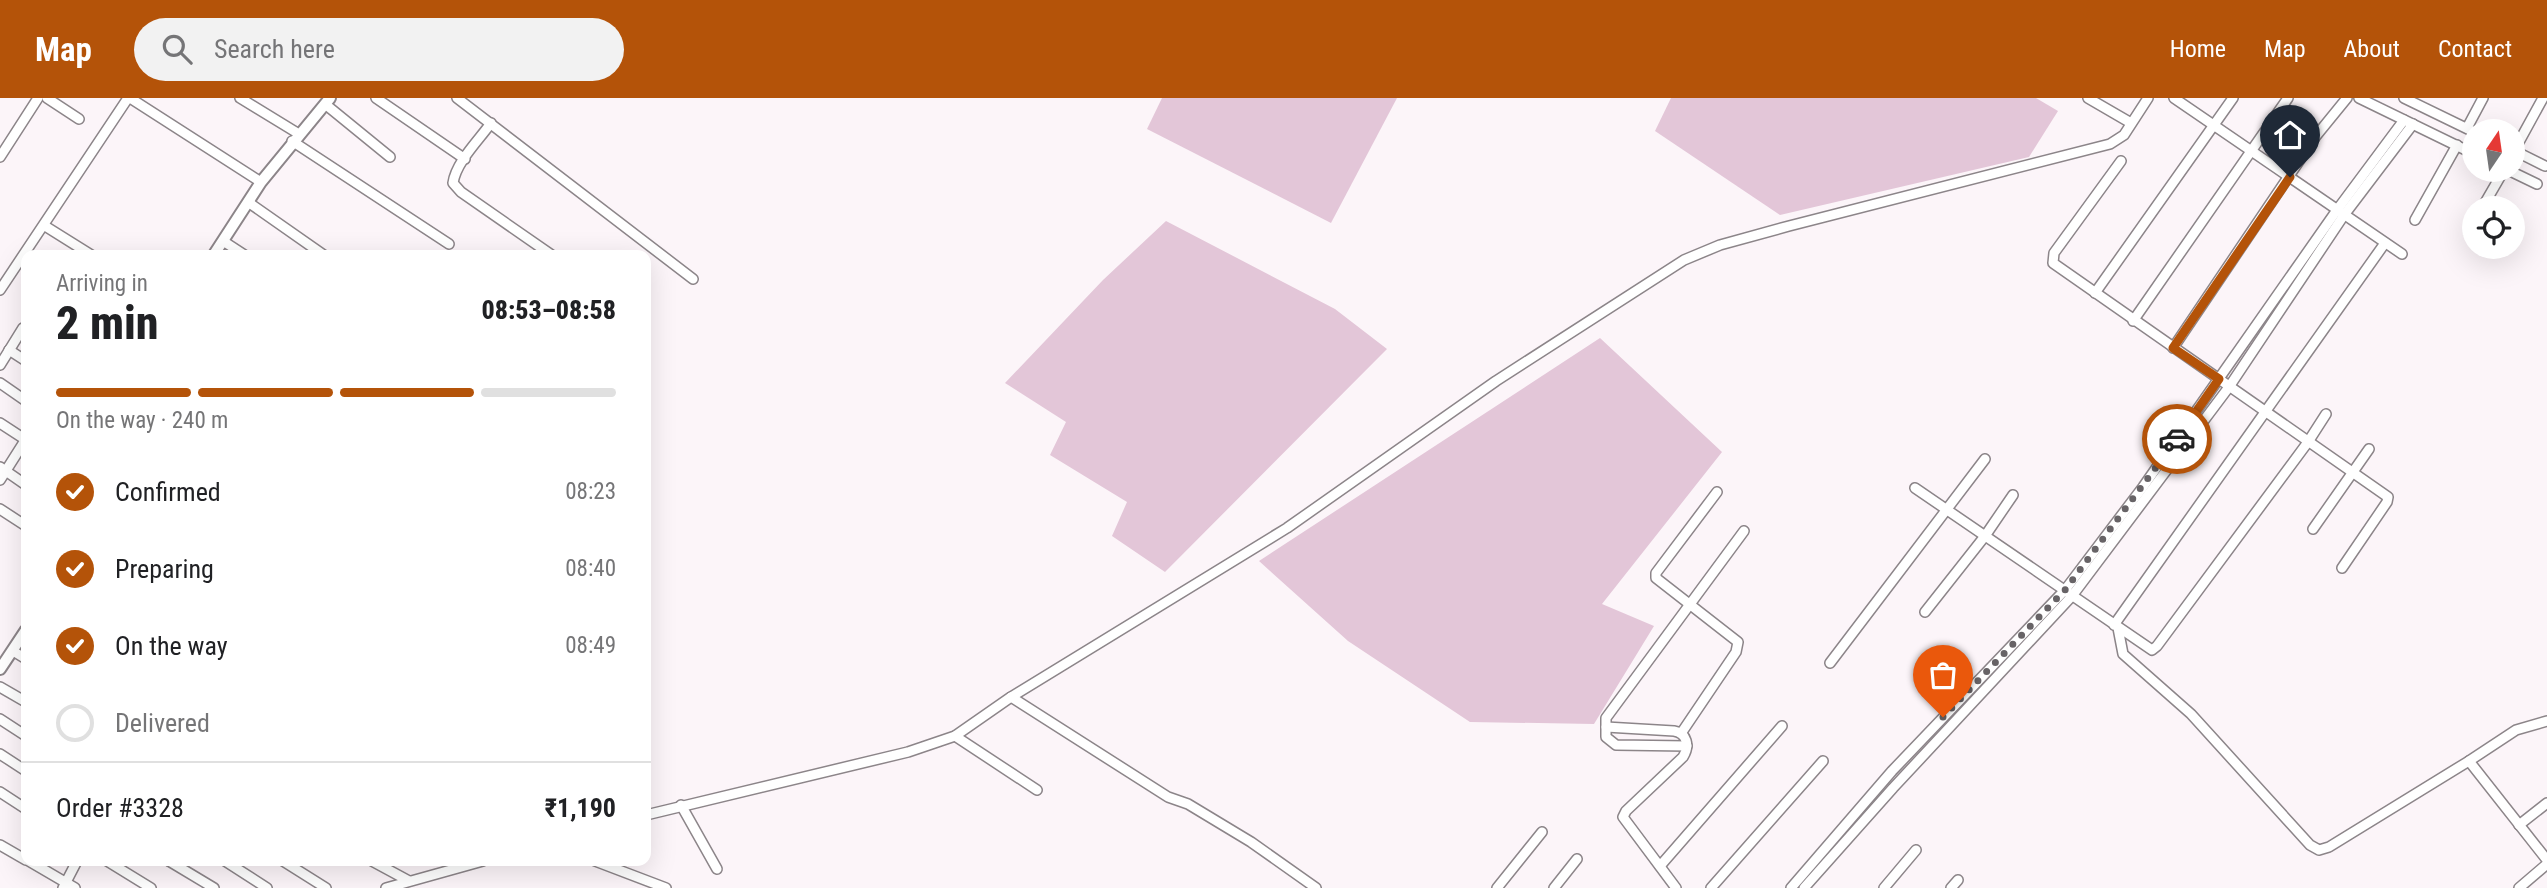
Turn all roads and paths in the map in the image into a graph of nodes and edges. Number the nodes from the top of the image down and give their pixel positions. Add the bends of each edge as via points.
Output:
1 (38, 98) edge
2 (47, 98) edge
3 (129, 98) edge
4 (240, 98) edge
5 (376, 98) edge
6 (457, 98) edge
7 (2088, 98) edge
8 (2148, 98) edge
9 (2174, 98) edge
10 (2233, 98) edge
11 (2288, 98) edge
12 (2347, 98) edge
13 (2359, 98) edge
14 (2404, 98) edge
15 (2434, 98) edge
16 (2483, 98) edge
17 (2543, 98) edge
18 (327, 101) edge
19 (2428, 109) junction
20 (79, 119) dead end
21 (2475, 119) edge
22 (2408, 122) junction
23 (491, 123) junction
24 (2131, 123) junction
25 (2214, 125) junction
26 (2462, 126) edge
27 (2525, 130) edge
28 (295, 138) junction
29 (2457, 145) junction
30 (2462, 148) edge
31 (2251, 150) junction
32 (0, 156) edge
33 (2525, 156) edge
34 (390, 157) dead end
35 (465, 159) junction
36 (2121, 160) dead end
37 (2545, 166) edge
38 (2290, 177) junction
39 (2525, 179) edge
40 (261, 182) junction
41 (2537, 184) dead end
42 (248, 202) junction
43 (2341, 213) junction
44 (2415, 220) dead end
45 (45, 226) junction
46 (223, 241) junction
47 (2385, 243) junction
48 (449, 244) dead end
49 (28, 250) edge
50 (83, 250) edge
51 (217, 250) edge
52 (237, 250) edge
53 (316, 250) edge
54 (545, 250) edge
55 (2402, 254) dead end
56 (21, 260) edge
57 (693, 278) dead end
58 (0, 290) edge
59 (2095, 293) junction
60 (2133, 321) junction
61 (21, 331) edge
62 (2173, 348) junction
63 (9, 350) junction
64 (21, 358) edge
65 (0, 365) edge
66 (2219, 379) junction
67 (0, 383) edge
68 (2229, 387) junction
69 (21, 398) edge
70 (2266, 413) junction
71 (2326, 414) dead end
72 (0, 423) edge
73 (21, 437) edge
74 (2308, 442) junction
75 (21, 447) edge
76 (2369, 449) dead end
77 (1985, 459) dead end
78 (2, 472) edge
79 (2353, 473) junction
80 (21, 482) edge
81 (1915, 488) dead end
82 (1717, 492) dead end
83 (2013, 495) dead end
84 (0, 509) edge
85 (1947, 510) junction
86 (21, 523) edge
87 (2313, 529) dead end
88 (1744, 531) dead end
89 (1985, 536) junction
90 (2342, 568) dead end
91 (2069, 593) junction
92 (1689, 604) junction
93 (1926, 612) dead end
94 (2116, 626) junction
95 (21, 637) edge
96 (13, 651) junction
97 (21, 656) edge
98 (1830, 663) dead end
99 (0, 669) edge
100 (0, 687) edge
101 (1011, 697) junction
102 (21, 699) edge
103 (0, 719) edge
104 (2547, 721) edge
105 (1782, 726) dead end
106 (1606, 727) junction
107 (1682, 732) junction
108 (21, 733) edge
109 (956, 736) junction
110 (1687, 746) junction
111 (0, 754) edge
112 (1823, 761) dead end
113 (2469, 761) junction
114 (21, 768) edge
115 (1037, 790) dead end
116 (0, 792) edge
117 (2547, 803) edge
118 (681, 805) junction
119 (21, 806) edge
120 (651, 814) edge
121 (2519, 825) junction
122 (1542, 832) dead end
123 (0, 845) edge
124 (1916, 850) dead end
125 (21, 857) edge
126 (1577, 859) dead end
127 (2547, 862) edge
128 (36, 866) edge
129 (75, 866) edge
130 (115, 866) edge
131 (177, 866) edge
132 (233, 866) edge
133 (291, 866) edge
134 (381, 866) edge
135 (464, 866) edge
136 (608, 866) edge
137 (1660, 866) junction
138 (717, 869) dead end
139 (1958, 880) dead end
140 (409, 881) junction
141 (64, 885) edge
142 (75, 888) edge
143 (151, 888) edge
144 (214, 888) edge
145 (267, 888) edge
146 (326, 888) edge
147 (386, 888) edge
148 (666, 888) edge
149 (1316, 888) edge
150 (1497, 888) edge
151 (1554, 888) edge
152 (1676, 888) edge
153 (1711, 888) edge
154 (1791, 888) edge
155 (1804, 888) edge
156 (1884, 888) edge
157 (1951, 888) edge
158 (2519, 888) edge

1 - 32 street
2 - 20 street
3 - 40 street
3 - 45 street
4 - 28 street
5 - 35 street
6 - 23 street
7 - 24 street
8 - 24 street
9 - 25 street
10 - 25 street
11 - 31 street
12 - 38 street
13 - 22 street
14 - 19 street
15 - 19 street
16 - 21 street
17 - 27 street
18 - 28 street
18 - 34 street
19 - 26 street
22 - 29 street
22 - 43 street
23 - 35 street
23 - 57 street
24 - 101 street via 2117,141 2101,147 1788,226 1684,260 1496,381 1287,528
25 - 31 street
25 - 59 street
28 - 40 street
28 - 48 street
29 - 30 street
29 - 44 street
31 - 38 street
31 - 60 street
33 - 37 street
35 - 54 street via 453,178 455,186
36 - 59 street via 2052,257 2053,263
38 - 43 street
38 - 62 street
39 - 41 street
40 - 42 street
42 - 46 street
42 - 53 street
43 - 47 street
43 - 66 street
43 - 68 street
45 - 49 street
45 - 50 street
46 - 51 street
46 - 52 street
47 - 55 street
47 - 70 street
56 - 58 street
59 - 60 street
60 - 62 street
61 - 63 street
62 - 66 street
63 - 64 street
63 - 65 street
66 - 68 street
66 - 91 street
67 - 69 street
68 - 70 street
68 - 91 street
70 - 74 street
70 - 94 street
71 - 74 street
72 - 73 street
74 - 79 street
74 - 94 street via 2157,646 2146,648
75 - 78 street
76 - 79 street
77 - 85 street
78 - 80 street
79 - 87 street
79 - 90 street via 2388,500
81 - 85 street
82 - 92 street via 1656,573 1656,578
83 - 89 street
84 - 86 street
85 - 89 street
85 - 98 street
88 - 92 street
89 - 91 street
89 - 93 street
91 - 94 street
91 - 154 street via 1892,771
91 - 155 street
92 - 106 street via 1610,711
92 - 107 street via 1738,646
94 - 113 street via 2123,653 2191,714 2319,850
95 - 96 street
96 - 97 street
96 - 99 street
100 - 102 street
101 - 109 street
101 - 149 street via 1168,797 1251,842
103 - 108 street
104 - 113 street via 2516,730
105 - 137 street
106 - 107 street
106 - 110 street via 1606,737 1616,745
107 - 110 street
109 - 115 street
109 - 118 street via 908,752
110 - 137 street via 1683,757 1624,813
111 - 114 street
112 - 153 street
113 - 121 street
116 - 119 street
117 - 121 street
118 - 120 street
118 - 138 street
121 - 127 street
122 - 150 street
123 - 125 street
124 - 156 street
126 - 151 street
127 - 158 street
128 - 141 street
129 - 141 street
130 - 143 street
131 - 144 street
132 - 145 street
133 - 146 street
134 - 140 street
135 - 140 street
136 - 148 street
137 - 152 street
139 - 157 street
140 - 147 street
141 - 142 street

